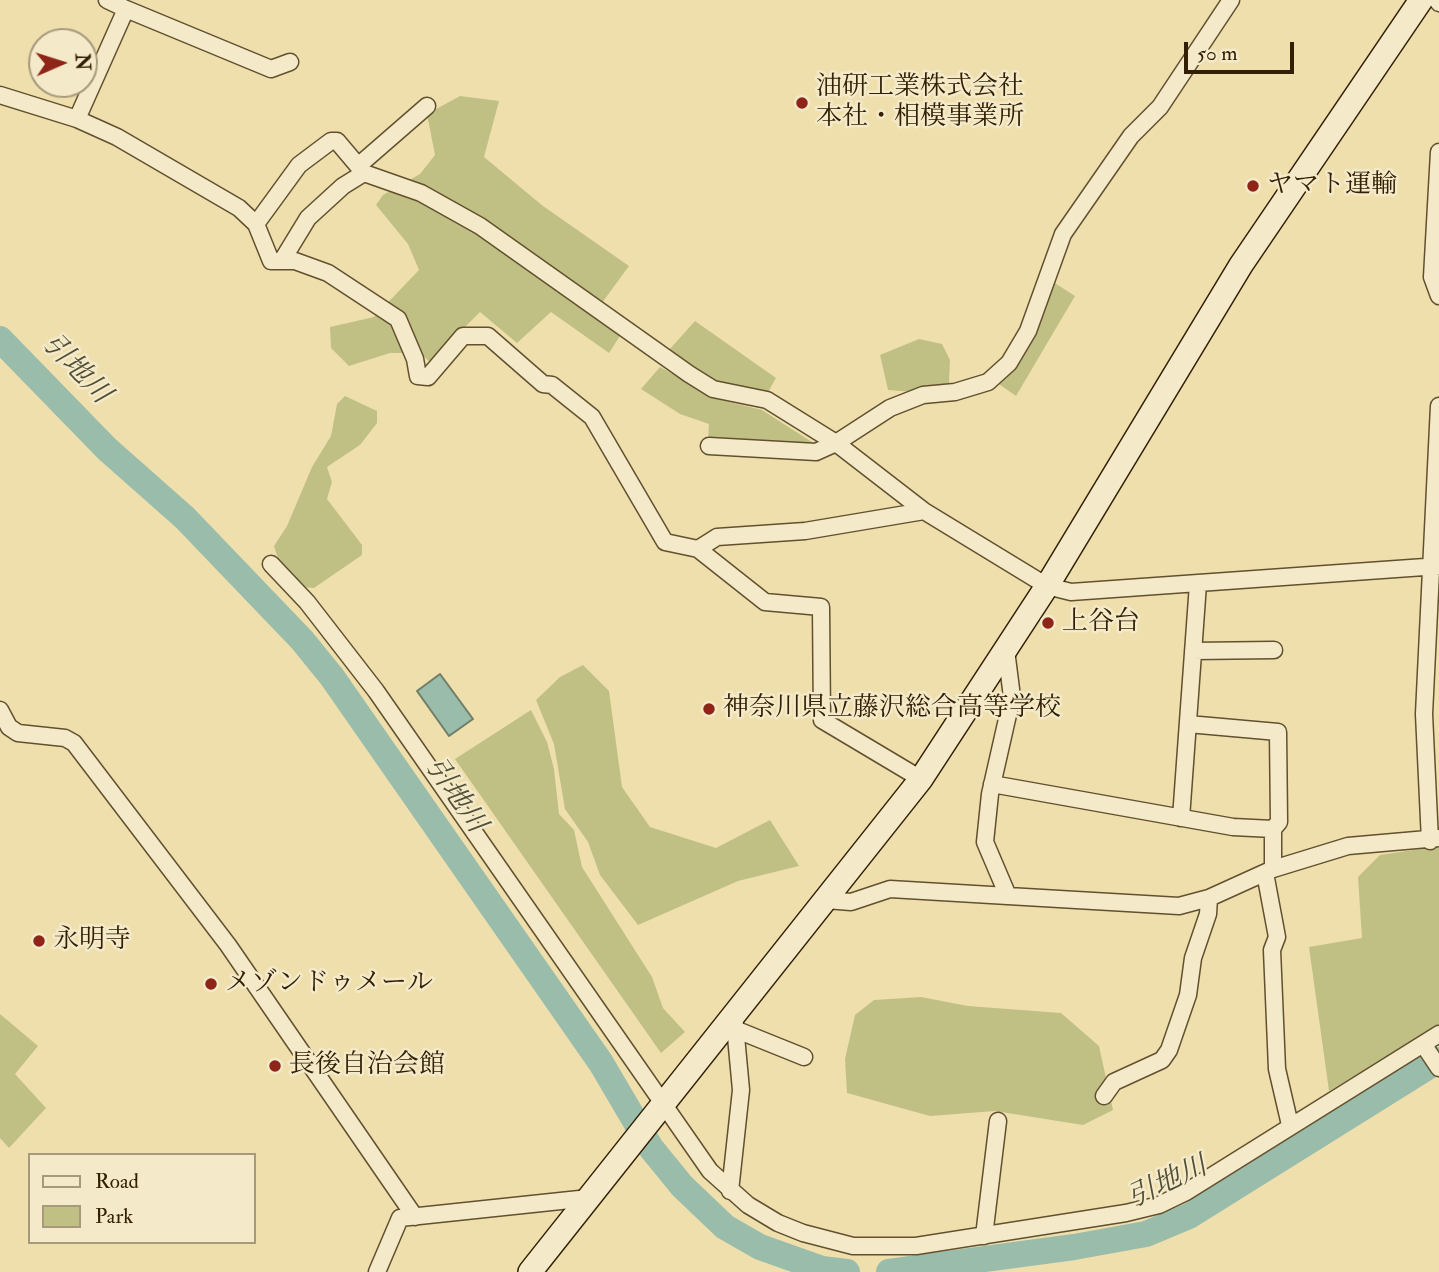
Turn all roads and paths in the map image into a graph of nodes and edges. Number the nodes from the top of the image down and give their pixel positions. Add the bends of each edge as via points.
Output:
1 (107, 0) edge
2 (1231, 0) edge
3 (1420, 0) edge
4 (126, 9) junction
5 (290, 62) dead end
6 (0, 94) edge
7 (427, 106) dead end
8 (77, 119) junction
9 (1439, 152) edge
10 (361, 169) junction
11 (1438, 221) edge
12 (256, 224) junction
13 (283, 259) junction
14 (1439, 296) edge
15 (1439, 406) edge
16 (836, 443) junction
17 (709, 446) dead end
18 (924, 511) junction
19 (698, 549) junction
20 (271, 564) dead end
21 (1434, 566) edge
22 (1198, 584) junction
23 (1046, 586) junction
24 (1006, 650) junction
25 (1274, 650) dead end
26 (1193, 651) junction
27 (0, 710) edge
28 (1188, 724) junction
29 (921, 779) junction
30 (992, 784) junction
31 (1181, 818) junction
32 (1273, 829) junction
33 (1435, 840) edge
34 (1269, 871) junction
35 (1008, 896) junction
36 (1209, 898) junction
37 (826, 901) junction
38 (736, 1023) junction
39 (1439, 1034) edge
40 (1425, 1047) junction
41 (804, 1058) dead end
42 (1439, 1068) edge
43 (1104, 1096) dead end
44 (659, 1108) junction
45 (998, 1121) dead end
46 (1290, 1125) junction
47 (730, 1191) junction
48 (589, 1198) junction
49 (415, 1217) junction
50 (984, 1236) junction
51 (377, 1272) edge
52 (530, 1272) edge

1 - 4 street
2 - 16 street via 1160,107 1130,136 1063,234 1028,331 1009,363 988,382 923,395 890,408
3 - 23 street via 1241,265
4 - 5 street via 271,69
4 - 8 street
6 - 8 street
7 - 10 street
8 - 12 street via 239,208
9 - 11 street
10 - 12 street via 337,141 331,141 299,165
10 - 13 street via 308,218
10 - 16 street via 421,193 480,226 713,389 766,400
11 - 14 street via 1432,277
12 - 13 street via 271,261
13 - 19 street via 328,273 398,319 418,376 428,377 463,335 488,336 542,384 552,385 592,417 665,542
15 - 21 street
16 - 17 street via 816,452
16 - 18 street
18 - 19 street via 805,531 717,537
18 - 23 street
19 - 29 street via 765,602 821,607 821,720
20 - 44 street via 307,601 376,691
21 - 22 street
21 - 33 street via 1424,714
22 - 23 street via 1070,592
22 - 26 street
23 - 24 street
24 - 29 street
24 - 30 street via 1012,697
25 - 26 street
26 - 28 street
27 - 49 street via 18,733 74,743 230,949
28 - 31 street
28 - 32 street via 1278,732 1279,822
29 - 37 street
30 - 31 street
30 - 35 street via 985,842
31 - 32 street
32 - 34 street
33 - 34 street via 1348,846
34 - 36 street
34 - 46 street via 1278,937 1272,950 1277,1069
35 - 36 street via 1179,906
35 - 37 street via 890,889 850,902
36 - 43 street via 1188,995 1169,1051 1163,1060 1114,1082
37 - 38 street
38 - 41 street
38 - 44 street
38 - 47 street via 741,1090
39 - 40 street
40 - 42 street
40 - 46 street
44 - 47 street
44 - 48 street
45 - 50 street
46 - 50 street via 1159,1205
47 - 50 street via 778,1223 853,1246 916,1246
48 - 49 street
48 - 52 street
49 - 51 street via 400,1218

